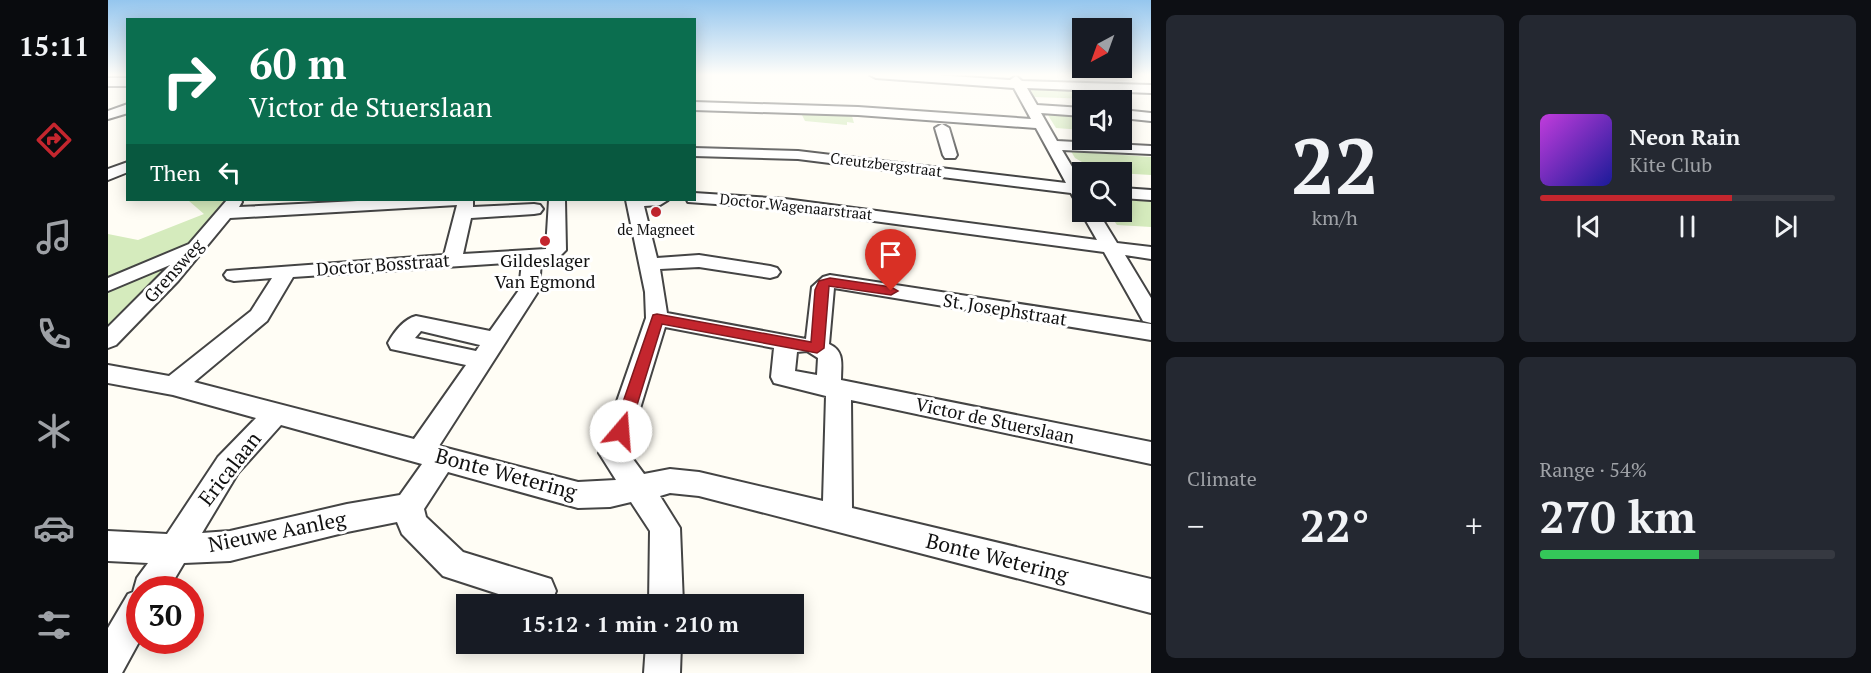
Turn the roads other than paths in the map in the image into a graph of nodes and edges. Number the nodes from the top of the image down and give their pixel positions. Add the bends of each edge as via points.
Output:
1 (700, 106) edge
2 (126, 109) edge
3 (1031, 109) joint
4 (1072, 111) edge
5 (108, 115) edge
6 (1132, 115) edge
7 (1151, 117) edge
8 (939, 122) junction
9 (1040, 124) junction
10 (1052, 145) junction
11 (1151, 150) edge
12 (696, 152) edge
13 (950, 155) dead end
14 (126, 167) edge
15 (108, 175) edge
16 (1072, 177) edge
17 (1072, 191) edge
18 (1132, 194) edge
19 (1151, 195) edge
20 (696, 198) edge
21 (422, 201) edge
22 (463, 201) edge
23 (557, 201) edge
24 (634, 201) edge
25 (231, 206) edge
26 (534, 209) dead end
27 (463, 213) junction
28 (1096, 222) edge
29 (196, 248) junction
30 (1111, 249) junction
31 (1151, 253) edge
32 (532, 256) junction
33 (452, 261) junction
34 (649, 264) junction
35 (287, 271) junction
36 (770, 272) dead end
37 (234, 275) dead end
38 (108, 285) edge
39 (1151, 316) edge
40 (657, 318) junction
41 (1151, 332) edge
42 (108, 340) edge
43 (786, 341) junction
44 (817, 348) junction
45 (108, 374) edge
46 (173, 386) junction
47 (834, 388) junction
48 (277, 413) junction
49 (1151, 453) edge
50 (432, 454) junction
51 (637, 488) junction
52 (410, 507) junction
53 (837, 519) junction
54 (108, 546) edge
55 (173, 549) junction
56 (157, 576) edge
57 (539, 591) dead end
58 (666, 594) edge
59 (1151, 596) edge
60 (126, 630) edge
61 (663, 654) edge
62 (108, 662) edge
63 (662, 673) edge

1 - 8 street
2 - 5 street
3 - 4 street
3 - 9 street
6 - 7 street
8 - 9 street
8 - 13 street
9 - 10 street
10 - 11 street
10 - 16 street
12 - 17 street, Creutzbergstraat via 798,155
14 - 15 street
18 - 19 street
20 - 30 street, Doctor Wagenaarstraat via 785,204
21 - 25 street
22 - 27 street
23 - 32 street, Doctor Bosstraat via 557,250
24 - 34 street
25 - 29 street, Grensweg
26 - 27 street
27 - 33 street
28 - 30 street
29 - 38 street
29 - 42 street, Grensweg
30 - 31 street, Doctor Wagenaarstraat
30 - 39 street
32 - 33 street, Doctor Bosstraat
32 - 50 street via 529,290 488,350
33 - 35 street, Doctor Bosstraat
34 - 36 street via 699,261
34 - 40 street
35 - 37 street, Doctor Bosstraat
35 - 46 street via 259,316
40 - 43 street
40 - 51 street via 613,453
41 - 44 street, St. Josephstraat via 830,281 821,290
43 - 44 street
43 - 47 street, Victor de Stuerslaan via 783,377
44 - 47 street via 830,357
45 - 46 street, Bonte Wetering
46 - 48 street, Bonte Wetering
47 - 49 street, Victor de Stuerslaan
47 - 53 street
48 - 50 street, Bonte Wetering
48 - 55 street, Ericalaan via 228,465
50 - 51 street, Bonte Wetering via 578,495
50 - 52 street
51 - 53 street, Bonte Wetering via 670,481 699,484
51 - 58 street via 665,528
52 - 55 street, Nieuwe Aanleg via 230,546
52 - 57 street via 413,524 454,566
53 - 59 street, Bonte Wetering
54 - 55 street, Nieuwe Aanleg
55 - 56 street, Ericalaan
60 - 62 street
61 - 63 street

